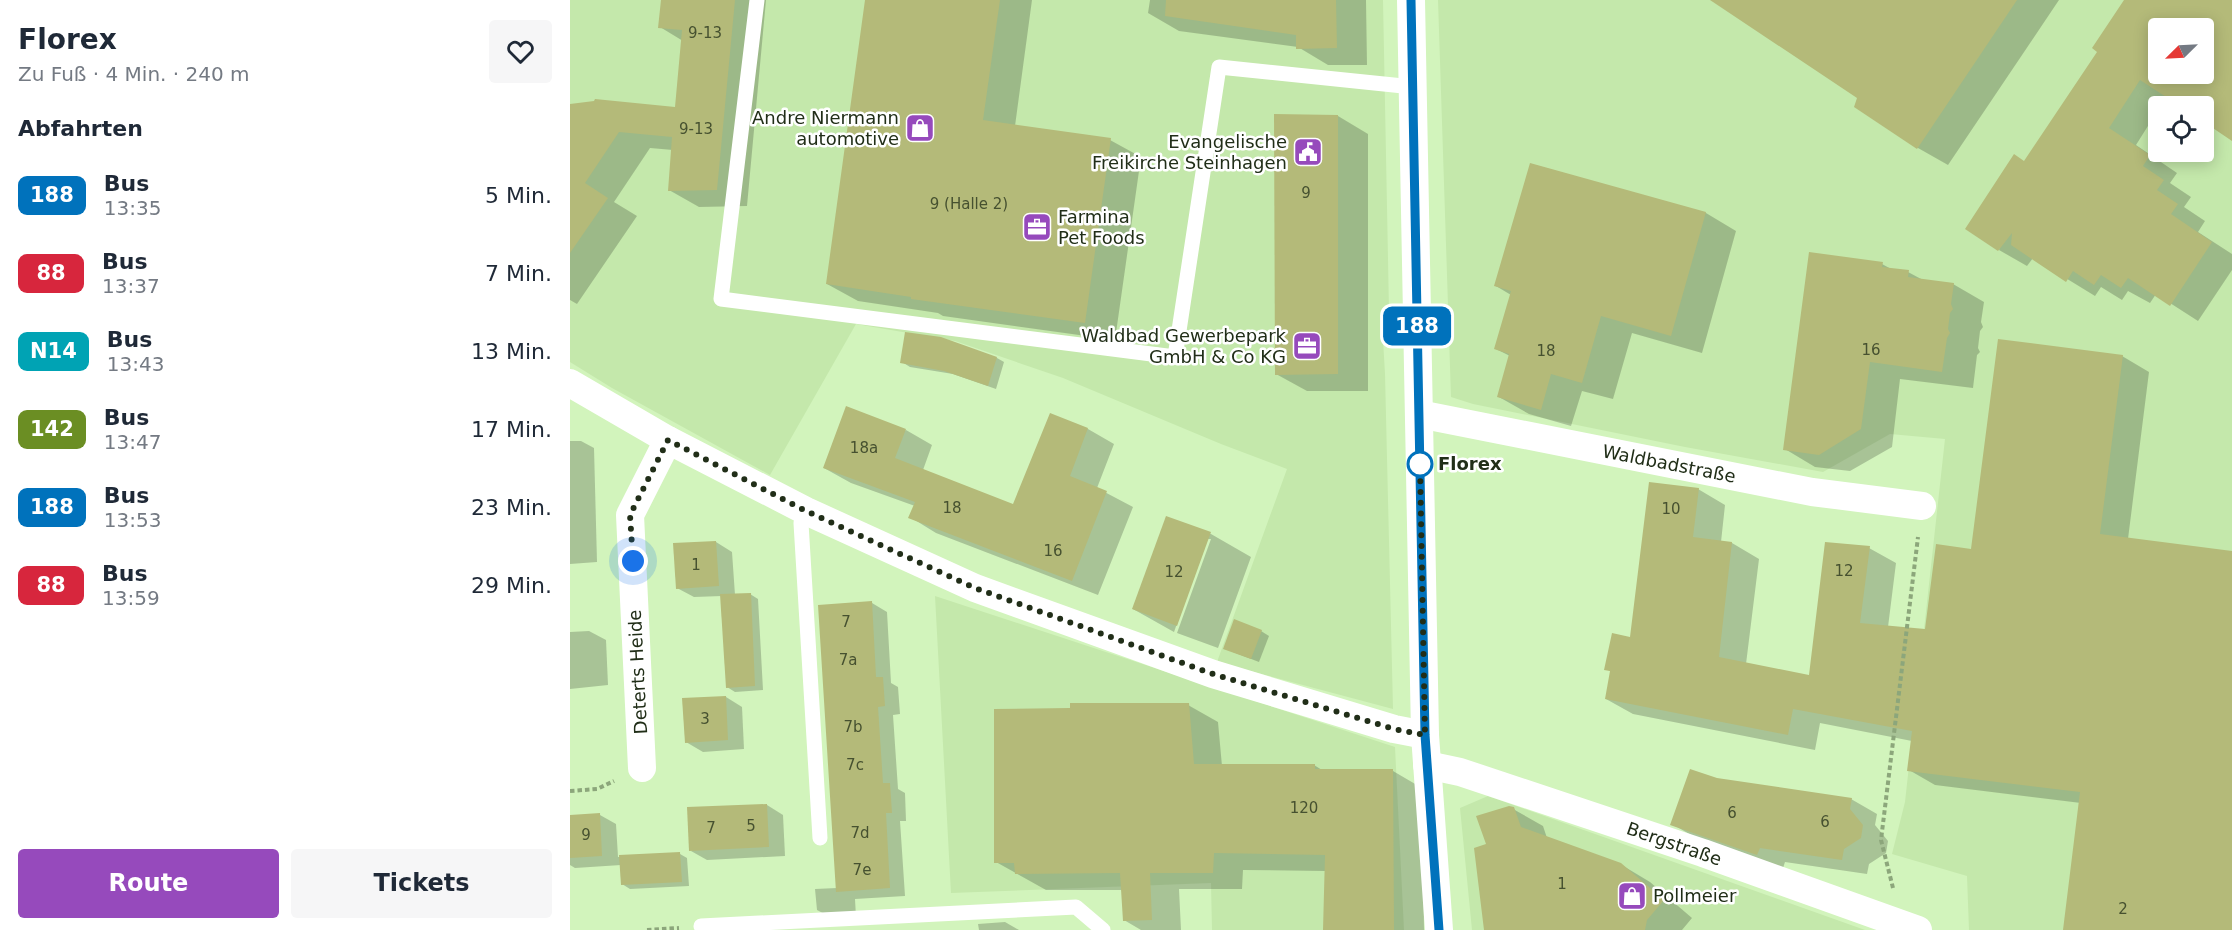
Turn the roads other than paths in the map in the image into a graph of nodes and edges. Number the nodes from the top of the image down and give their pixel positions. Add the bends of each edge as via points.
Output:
1 (757, 0) edge
2 (1411, 0) edge
3 (1413, 87) junction
4 (570, 383) edge
5 (1419, 414) junction
6 (668, 440) junction
7 (1922, 506) road end
8 (806, 511) junction
9 (1425, 735) junction
10 (1427, 765) junction
11 (642, 768) road end
12 (820, 838) dead end
13 (701, 927) road end
14 (1910, 927) edge
15 (1103, 930) edge
16 (1439, 930) edge

1 - 3 lane via 721,299 1175,357 1220,67
2 - 3 street
3 - 5 street
4 - 6 street
5 - 7 street, Waldbadstraße via 1812,492
5 - 9 street
6 - 8 street
6 - 11 street, Deterts Heide via 630,515
8 - 9 street via 975,588 1213,674
8 - 12 lane via 801,523
9 - 10 street
10 - 14 street, Bergstraße via 1460,772 1681,846
10 - 16 street
13 - 15 lane via 1076,907

